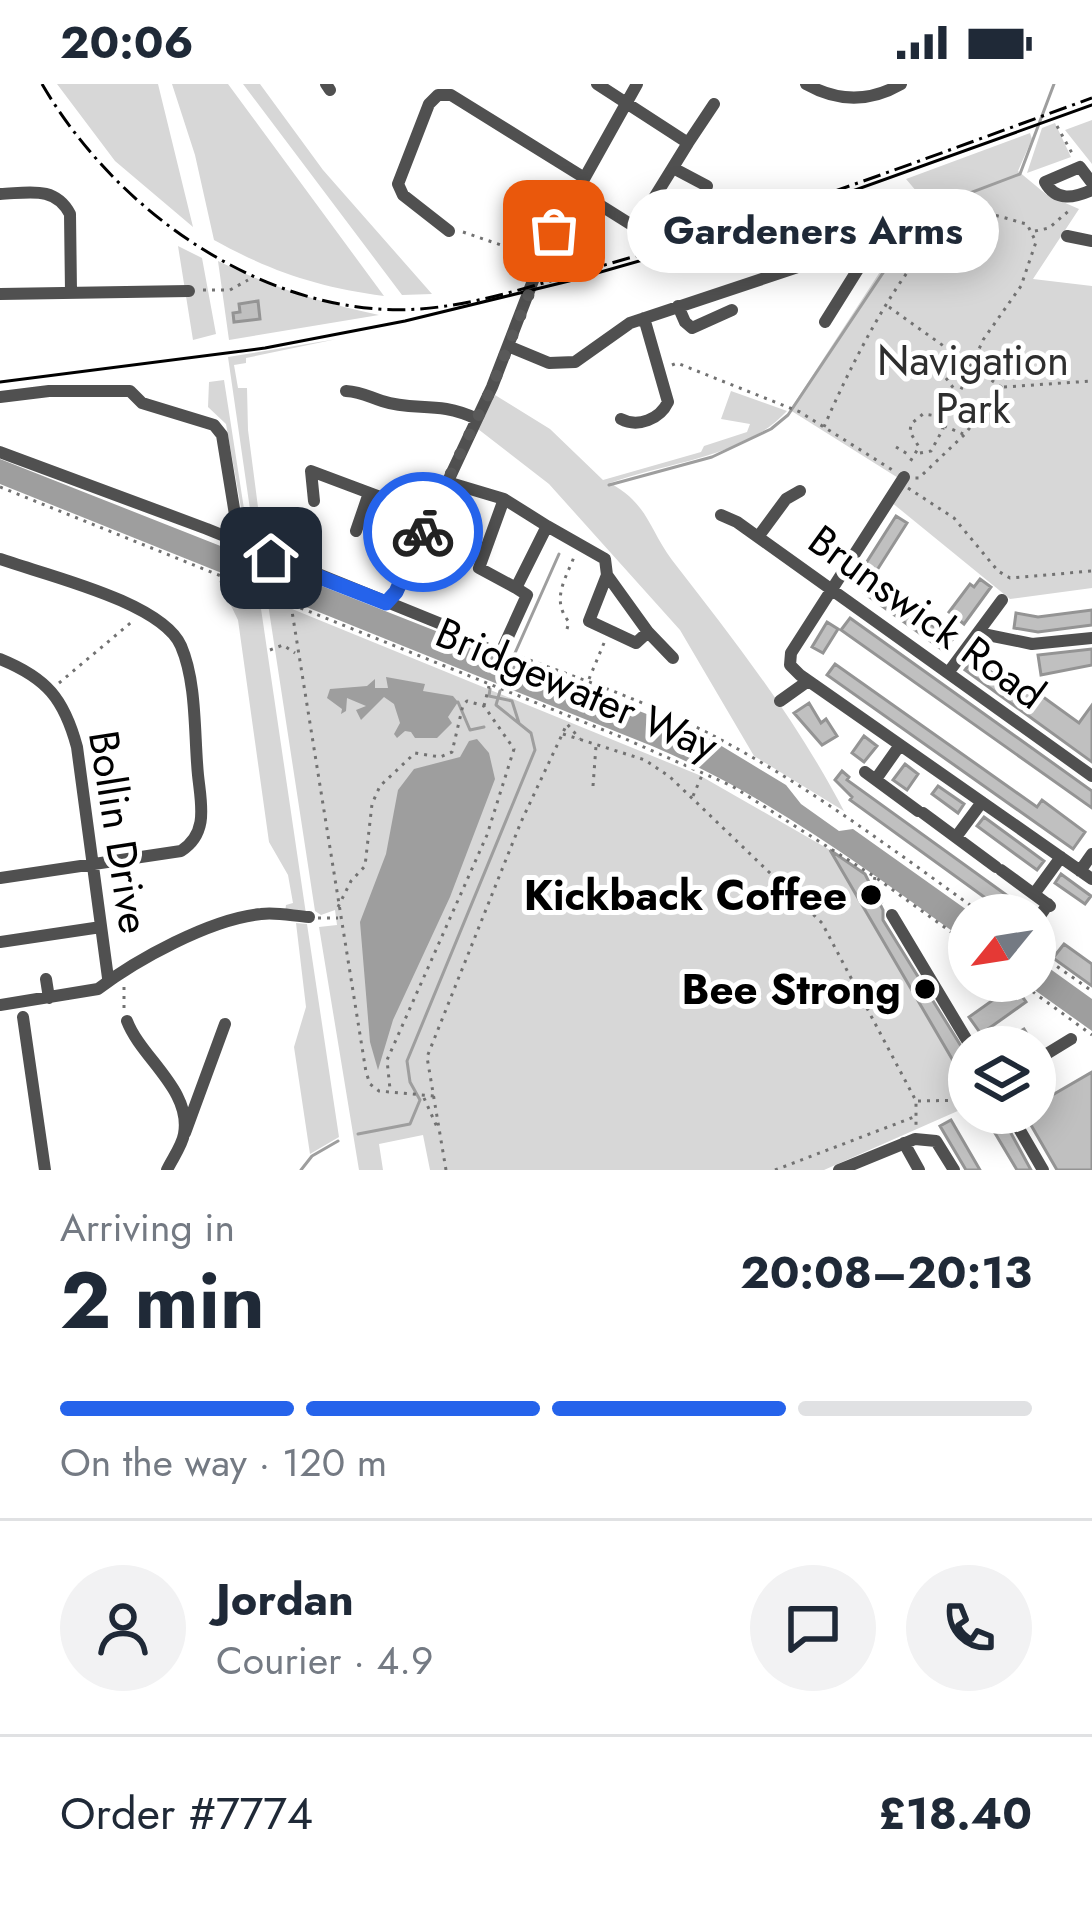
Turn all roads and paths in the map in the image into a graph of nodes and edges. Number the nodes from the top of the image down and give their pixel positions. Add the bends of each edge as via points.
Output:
1 (597, 84) edge
2 (637, 84) edge
3 (806, 84) edge
4 (901, 84) edge
5 (714, 104) dead end
6 (625, 106) junction
7 (1057, 126) dead end
8 (688, 143) junction
9 (1081, 166) junction
10 (673, 168) junction
11 (579, 184) junction
12 (707, 186) dead end
13 (1092, 186) edge
14 (0, 194) edge
15 (654, 198) dead end
16 (1074, 198) junction
17 (896, 205) dead end
18 (635, 227) dead end
19 (449, 230) joint
20 (1034, 232) junction
21 (1067, 236) dead end
22 (1092, 241) edge
23 (849, 254) junction
24 (540, 259) junction
25 (248, 280) dead end
26 (189, 291) joint
27 (71, 292) junction
28 (0, 294) edge
29 (678, 306) junction
30 (887, 306) junction
31 (732, 310) dead end
32 (644, 318) junction
33 (825, 322) dead end
34 (508, 346) junction
35 (973, 367) junction
36 (661, 369) junction
37 (946, 378) dead end
38 (1092, 381) edge
39 (1001, 387) junction
40 (346, 391) dead end
41 (958, 394) junction
42 (0, 397) edge
43 (938, 416) junction
44 (477, 419) junction
45 (621, 419) dead end
46 (943, 425) junction
47 (824, 427) junction
48 (965, 434) junction
49 (896, 447) dead end
50 (0, 452) edge
51 (918, 452) junction
52 (912, 458) junction
53 (906, 477) junction
54 (447, 482) junction
55 (0, 488) edge
56 (800, 491) dead end
57 (369, 493) junction
58 (504, 499) junction
59 (314, 501) dead end
60 (721, 515) dead end
61 (431, 516) junction
62 (547, 526) junction
63 (356, 531) dead end
64 (758, 537) junction
65 (232, 540) junction
66 (578, 543) junction
67 (0, 559) edge
68 (1092, 571) edge
69 (608, 575) junction
70 (516, 588) junction
71 (832, 589) junction
72 (1002, 600) dead end
73 (291, 603) junction
74 (386, 603) junction
75 (144, 611) junction
76 (567, 629) dead end
77 (456, 630) joint
78 (609, 631) junction
79 (648, 632) junction
80 (978, 633) junction
81 (1092, 638) edge
82 (270, 650) dead end
83 (502, 650) junction
84 (296, 654) junction
85 (673, 658) dead end
86 (0, 659) edge
87 (948, 673) junction
88 (808, 681) junction
89 (588, 682) junction
90 (490, 684) junction
91 (52, 689) junction
92 (780, 701) dead end
93 (484, 706) junction
94 (569, 716) junction
95 (567, 724) junction
96 (563, 734) junction
97 (580, 740) junction
98 (597, 744) junction
99 (900, 745) junction
100 (703, 773) junction
101 (1092, 776) edge
102 (593, 786) dead end
103 (692, 798) junction
104 (982, 802) junction
105 (956, 837) junction
106 (1092, 854) edge
107 (1060, 857) junction
108 (93, 866) junction
109 (1086, 875) edge
110 (875, 877) junction
111 (0, 878) edge
112 (954, 894) edge
113 (1034, 894) joint
114 (338, 907) junction
115 (892, 915) joint
116 (309, 917) joint
117 (340, 918) junction
118 (101, 927) junction
119 (948, 931) edge
120 (0, 942) edge
121 (1056, 960) edge
122 (123, 974) junction
123 (108, 978) junction
124 (46, 979) dead end
125 (1092, 991) edge
126 (50, 998) junction
127 (1047, 1002) edge
128 (0, 1005) edge
129 (23, 1017) dead end
130 (127, 1021) joint
131 (225, 1024) dead end
132 (958, 1026) edge
133 (1092, 1035) edge
134 (1071, 1039) dead end
135 (1056, 1048) edge
136 (390, 1089) junction
137 (419, 1096) junction
138 (434, 1096) junction
139 (948, 1100) edge
140 (916, 1101) junction
141 (917, 1116) junction
142 (451, 1130) dead end
143 (439, 1131) junction
144 (184, 1134) junction
145 (1022, 1134) edge
146 (910, 1141) junction
147 (45, 1170) edge
148 (167, 1170) edge
149 (446, 1170) edge
150 (775, 1170) edge
151 (839, 1170) edge
152 (919, 1170) edge
153 (954, 1170) edge
154 (1043, 1170) edge

1 - 6 street
2 - 6 street
3 - 4 street via 860,98
5 - 8 street
6 - 8 street
6 - 11 street
7 - 9 path
8 - 10 street
9 - 13 street
9 - 16 street via 1046,182 1050,192
10 - 12 street
10 - 15 street
11 - 18 street
11 - 19 street via 451,94 437,94 398,184
11 - 24 street
13 - 16 street
14 - 27 street via 49,193 66,205
16 - 20 path via 1049,228
17 - 23 street via 856,222
19 - 24 path
20 - 30 path via 987,214 940,230
20 - 35 path via 1021,286
21 - 22 street
23 - 29 street
23 - 33 street via 865,258
24 - 34 street
25 - 26 path via 230,290
26 - 27 street
27 - 28 street
29 - 31 street via 692,328
29 - 32 street
30 - 35 path
30 - 47 path
32 - 34 street via 570,363
32 - 36 street
34 - 44 street
35 - 39 path
35 - 41 path
36 - 45 street via 669,399 663,411 636,423
36 - 47 path via 677,363
37 - 41 path
38 - 39 path
39 - 48 path
40 - 44 street via 448,406
41 - 43 path
42 - 65 street via 130,391 142,403 214,424 238,533
43 - 46 path
43 - 51 path via 923,414 911,424
44 - 54 street
46 - 48 path
46 - 51 path via 934,448
47 - 52 path via 900,475
48 - 53 path via 919,478
49 - 52 path
50 - 65 street
51 - 52 path
53 - 68 path via 905,486 954,518 1010,578
53 - 71 street
54 - 58 street
54 - 61 street
55 - 73 path, Bridgewater Way
56 - 64 street
57 - 59 street via 311,471
57 - 61 street
57 - 63 street
58 - 62 street
58 - 70 street via 479,568
60 - 64 street, Brunswick Road
61 - 74 street
62 - 66 street
62 - 70 street
64 - 71 street, Brunswick Road
65 - 74 street
66 - 69 street via 605,559
66 - 76 path via 559,596
67 - 75 street
69 - 78 street via 590,621
69 - 79 street
70 - 83 street via 526,595
71 - 87 street, Brunswick Road
71 - 88 street via 791,653 790,664
72 - 80 street
73 - 84 path
73 - 90 path, Bridgewater Way
74 - 77 street
75 - 91 path
75 - 108 street via 170,629 183,652 201,827 181,851
77 - 83 path
78 - 79 street via 636,643
78 - 89 path
79 - 85 street
80 - 81 street via 1032,644
80 - 87 street
82 - 84 path via 283,645
83 - 89 path
84 - 114 path
86 - 91 street, Bollin Drive
87 - 101 street, Brunswick Road
88 - 92 street
88 - 99 street
89 - 112 path via 722,740
90 - 93 path
90 - 94 path, Bridgewater Way
91 - 108 street, Bollin Drive via 77,746
93 - 114 path via 464,705 452,752 416,753 380,786 365,866
93 - 136 path via 514,749 488,835 388,1060
94 - 95 path
94 - 100 path, Bridgewater Way
95 - 96 path
95 - 97 path
96 - 97 path
96 - 138 path via 427,1057
97 - 98 path
98 - 102 path
98 - 103 path via 645,760
99 - 104 street
99 - 105 street via 871,775
100 - 103 path
100 - 110 path, Bridgewater Way
103 - 140 path via 822,923
104 - 105 street
104 - 107 street
105 - 113 street
106 - 109 street
107 - 109 street
107 - 113 street
108 - 111 street
108 - 118 street, Bollin Drive
110 - 115 path via 872,889
110 - 119 path, Bridgewater Way
114 - 117 path
115 - 132 street
116 - 117 path
116 - 122 street via 257,914 223,922
117 - 136 path via 366,1072 370,1084
118 - 120 street
118 - 123 street, Bollin Drive
121 - 125 path
122 - 123 street
122 - 130 path
123 - 126 street via 98,989
124 - 126 street
126 - 128 street
127 - 133 path
129 - 147 street
130 - 144 street via 170,1084
131 - 144 street
134 - 135 street
136 - 137 path
137 - 138 path
137 - 143 path
138 - 143 path
139 - 140 path
140 - 141 path
141 - 146 path
141 - 150 path
142 - 143 path
143 - 149 path
144 - 148 street
145 - 154 street
146 - 151 street
146 - 152 street
146 - 153 street via 936,1141

